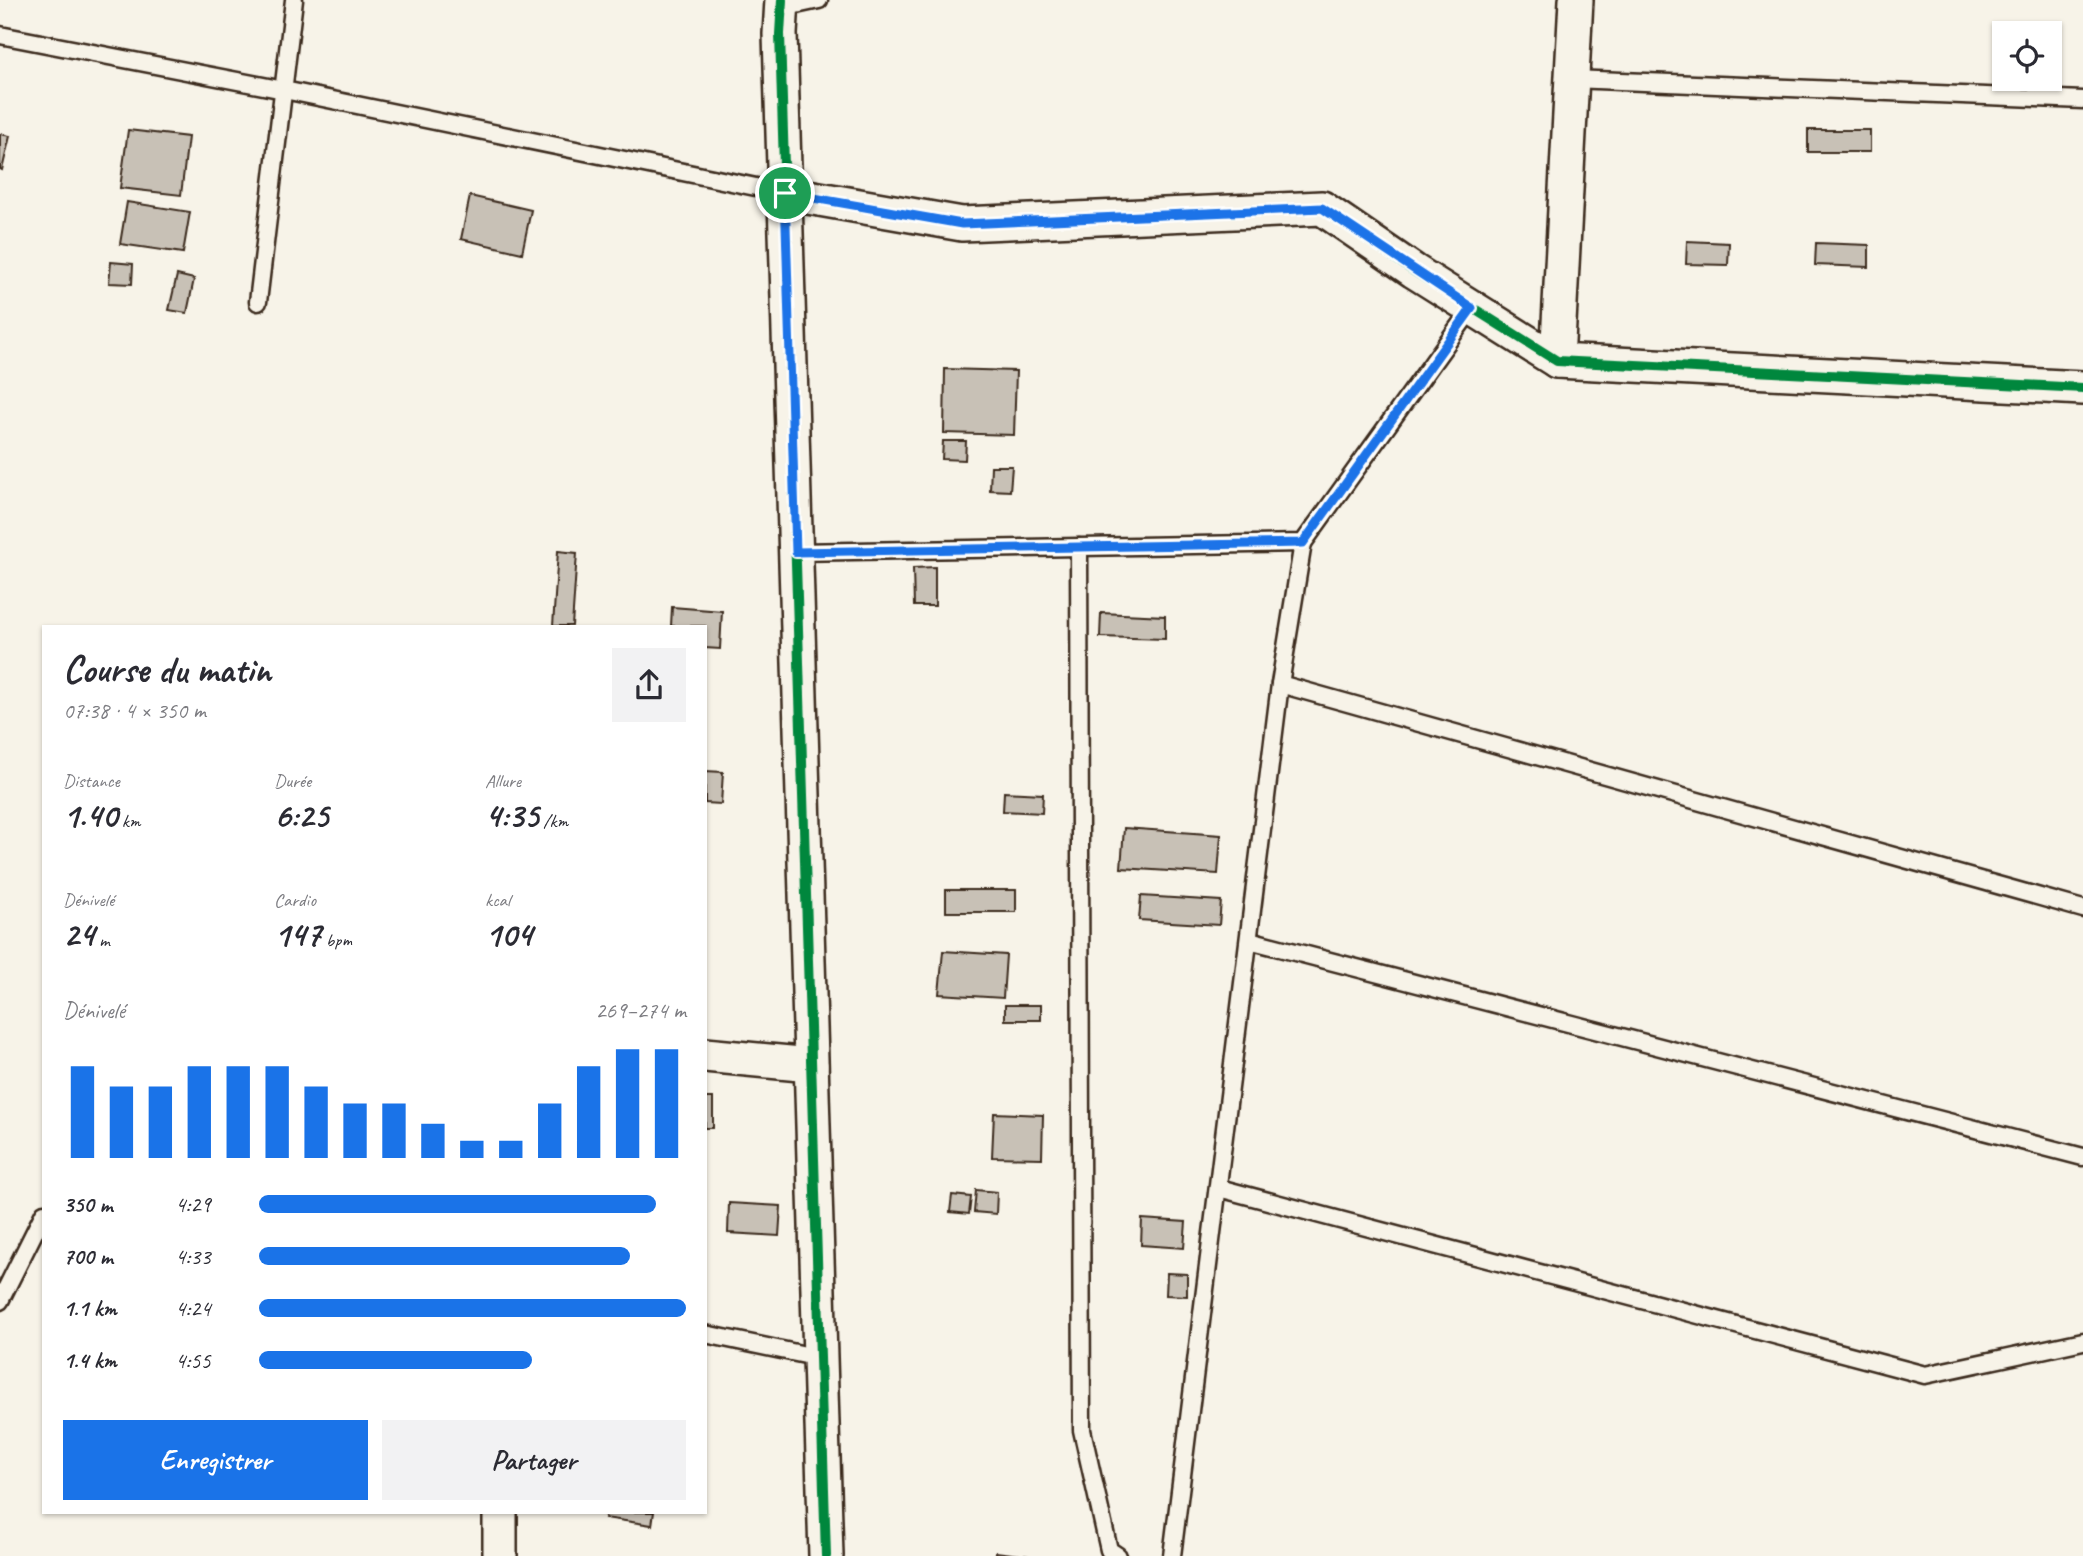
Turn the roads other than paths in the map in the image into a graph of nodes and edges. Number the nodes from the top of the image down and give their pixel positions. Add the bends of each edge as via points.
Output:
1 (294, 0) edge
2 (819, 0) edge
3 (1576, 0) edge
4 (782, 4) edge
5 (0, 35) edge
6 (1572, 79) junction
7 (284, 90) junction
8 (2083, 100) edge
9 (785, 193) junction
10 (258, 302) dead end
11 (1472, 308) junction
12 (1557, 361) junction
13 (2083, 388) edge
14 (1303, 543) junction
15 (1079, 547) junction
16 (796, 552) junction
17 (1280, 684) junction
18 (2083, 909) edge
19 (1249, 940) junction
20 (707, 1055) edge
21 (811, 1065) junction
22 (2083, 1157) edge
23 (1219, 1188) junction
24 (42, 1217) edge
25 (0, 1301) edge
26 (707, 1334) edge
27 (2083, 1341) edge
28 (820, 1358) junction
29 (500, 1514) edge
30 (500, 1556) edge
31 (826, 1556) edge
32 (1118, 1556) edge
33 (1172, 1556) edge

1 - 7 lane
2 - 4 lane
3 - 6 street
4 - 9 street
5 - 7 lane
6 - 8 lane
6 - 12 street
7 - 9 lane
7 - 10 lane
9 - 11 street via 962,224 1322,208
9 - 16 street
11 - 12 street
11 - 14 lane
12 - 13 street
14 - 15 lane
14 - 17 lane
15 - 16 lane
15 - 32 lane via 1082,1430 1109,1550
16 - 21 street
17 - 18 lane
17 - 19 lane
19 - 22 lane
19 - 23 lane
20 - 21 street
21 - 28 street
23 - 27 lane via 1925,1375
23 - 33 lane
24 - 25 lane
26 - 28 lane
28 - 31 street
29 - 30 street

